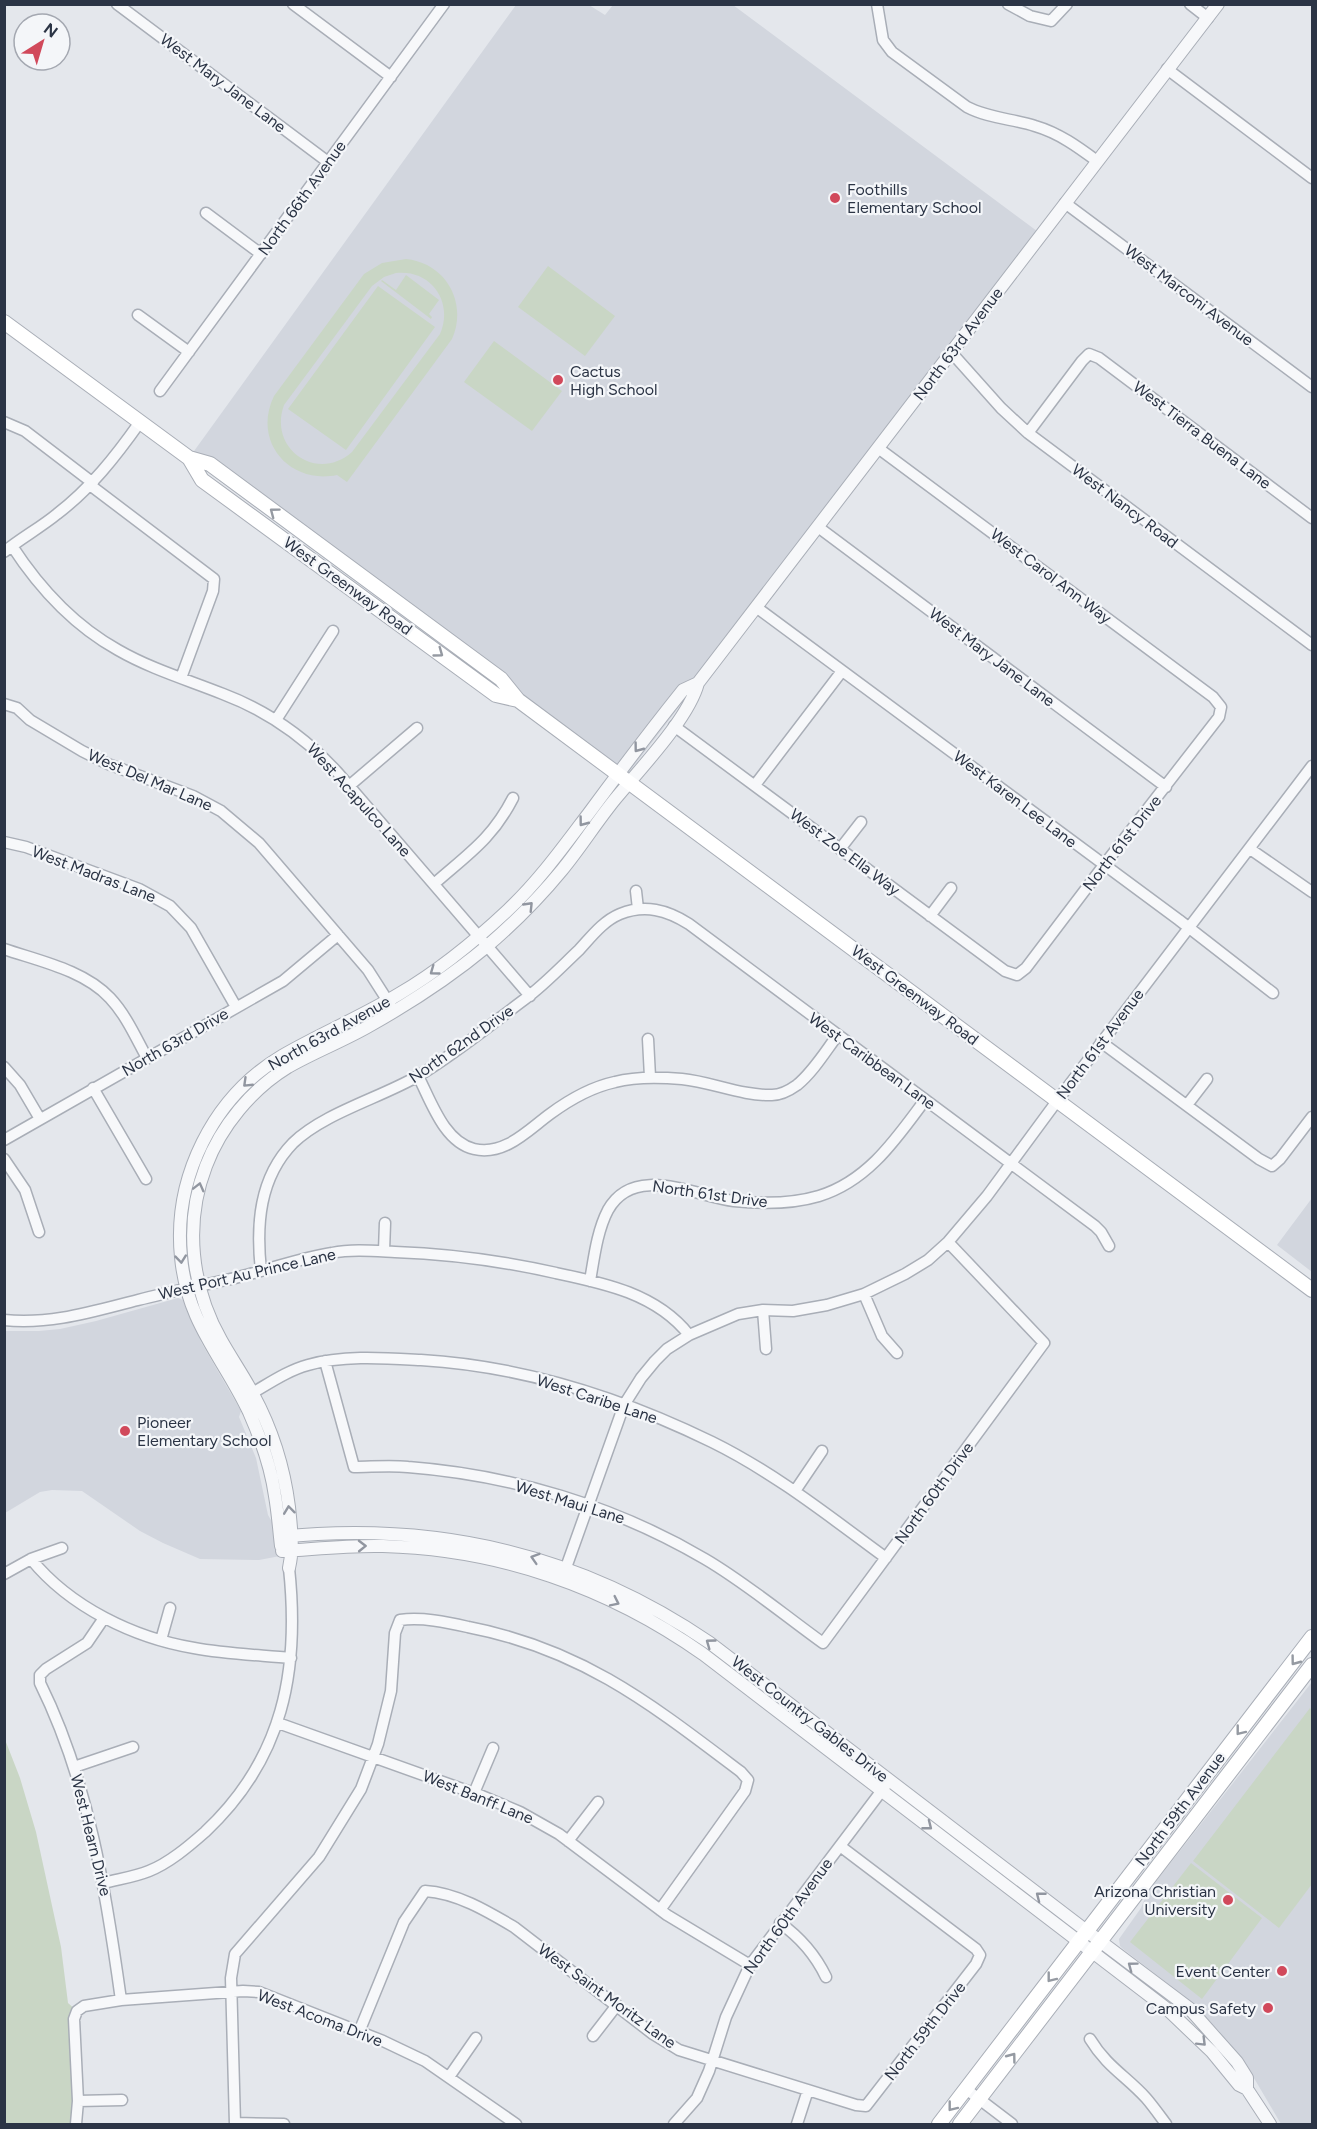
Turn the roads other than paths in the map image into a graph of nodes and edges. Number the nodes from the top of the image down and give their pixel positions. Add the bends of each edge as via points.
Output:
1 (117, 4) edge
2 (293, 4) edge
3 (444, 4) edge
4 (877, 4) edge
5 (1008, 4) edge
6 (1067, 4) edge
7 (1190, 4) edge
8 (1218, 4) edge
9 (1208, 18) junction
10 (1167, 69) junction
11 (391, 77) junction
12 (1097, 161) junction
13 (328, 162) junction
14 (1312, 177) edge
15 (1065, 203) junction
16 (206, 213) dead end
17 (261, 254) junction
18 (138, 315) dead end
19 (4, 322) edge
20 (189, 352) junction
21 (951, 352) junction
22 (1312, 387) edge
23 (160, 391) dead end
24 (4, 422) edge
25 (140, 422) junction
26 (1028, 433) junction
27 (878, 448) junction
28 (189, 458) junction
29 (92, 484) junction
30 (1312, 518) edge
31 (818, 527) junction
32 (8, 549) edge
33 (355, 572) junction
34 (341, 581) junction
35 (756, 607) junction
36 (333, 632) dead end
37 (1312, 645) edge
38 (842, 671) junction
39 (181, 678) junction
40 (698, 683) junction
41 (518, 700) junction
42 (5, 704) edge
43 (1221, 707) joint
44 (276, 720) junction
45 (674, 726) junction
46 (417, 728) dead end
47 (1312, 768) edge
48 (624, 779) junction
49 (755, 785) junction
50 (349, 786) junction
51 (1166, 787) junction
52 (513, 798) dead end
53 (861, 822) dead end
54 (4, 842) edge
55 (840, 849) junction
56 (1250, 849) junction
57 (1104, 865) junction
58 (434, 884) junction
59 (951, 888) dead end
60 (636, 891) dead end
61 (1312, 892) edge
62 (638, 909) junction
63 (930, 916) junction
64 (1188, 928) junction
65 (338, 935) junction
66 (478, 936) junction
67 (487, 947) junction
68 (4, 949) edge
69 (1017, 975) joint
70 (1273, 993) dead end
71 (530, 996) junction
72 (391, 1006) junction
73 (236, 1007) junction
74 (837, 1036) junction
75 (648, 1039) dead end
76 (1101, 1042) junction
77 (147, 1058) junction
78 (4, 1067) edge
79 (418, 1076) junction
80 (650, 1077) junction
81 (1207, 1078) dead end
82 (93, 1088) junction
83 (925, 1100) junction
84 (1057, 1101) junction
85 (1187, 1105) junction
86 (1312, 1117) edge
87 (40, 1119) junction
88 (4, 1140) edge
89 (4, 1159) edge
90 (1011, 1162) junction
91 (146, 1179) dead end
92 (385, 1223) dead end
93 (39, 1232) dead end
94 (948, 1242) junction
95 (1109, 1246) dead end
96 (384, 1251) junction
97 (261, 1271) junction
98 (590, 1281) junction
99 (192, 1287) junction
100 (1312, 1290) edge
101 (864, 1294) junction
102 (763, 1310) junction
103 (4, 1320) edge
104 (688, 1335) junction
105 (766, 1349) dead end
106 (897, 1353) dead end
107 (325, 1361) junction
108 (247, 1396) junction
109 (624, 1405) junction
110 (822, 1450) dead end
111 (795, 1491) junction
112 (589, 1504) junction
113 (286, 1537) junction
114 (62, 1548) dead end
115 (288, 1551) junction
116 (886, 1558) junction
117 (31, 1559) junction
118 (290, 1568) joint
119 (564, 1573) junction
120 (4, 1574) edge
121 (170, 1608) dead end
122 (104, 1618) junction
123 (1312, 1637) edge
124 (160, 1640) junction
125 (823, 1643) joint
126 (291, 1658) junction
127 (1312, 1665) edge
128 (278, 1723) junction
129 (133, 1747) dead end
130 (493, 1748) dead end
131 (374, 1758) junction
132 (74, 1767) junction
133 (885, 1786) junction
134 (474, 1793) junction
135 (598, 1802) dead end
136 (568, 1841) junction
137 (840, 1846) junction
138 (104, 1883) junction
139 (660, 1910) junction
140 (780, 1923) junction
141 (1083, 1936) junction
142 (1096, 1946) junction
143 (750, 1965) junction
144 (826, 1977) dead end
145 (232, 1992) junction
146 (122, 2000) junction
147 (617, 2005) junction
148 (359, 2032) junction
149 (593, 2036) dead end
150 (476, 2038) dead end
151 (1090, 2040) dead end
152 (712, 2060) junction
153 (449, 2077) junction
154 (808, 2090) junction
155 (966, 2090) junction
156 (78, 2100) junction
157 (122, 2100) dead end
158 (979, 2100) junction
159 (866, 2106) joint
160 (76, 2124) edge
161 (235, 2124) edge
162 (284, 2124) edge
163 (516, 2124) edge
164 (674, 2124) edge
165 (797, 2124) edge
166 (939, 2124) edge
167 (960, 2124) edge
168 (1012, 2124) edge
169 (1166, 2124) edge
170 (1270, 2124) edge

1 - 13 street, West Mary Jane Lane
2 - 11 street
3 - 11 street, North 66th Avenue
4 - 12 street via 883,40 892,52 967,107 1054,133
5 - 6 street via 1030,16 1052,21
7 - 9 street
8 - 9 street, North 63rd Avenue
9 - 10 street, North 63rd Avenue
10 - 12 street, North 63rd Avenue
10 - 14 street
11 - 13 street, North 66th Avenue
12 - 15 street, North 63rd Avenue
13 - 17 street, North 66th Avenue
15 - 21 street, North 63rd Avenue
15 - 22 street, West Marconi Avenue
16 - 17 street
17 - 20 street, North 66th Avenue
18 - 20 street
19 - 25 main road, West Greenway Road
20 - 23 street, North 66th Avenue
21 - 26 street, West Nancy Road
21 - 27 street, North 63rd Avenue
24 - 29 street via 25,431
25 - 28 main road, West Greenway Road
25 - 29 street
26 - 30 street, West Tierra Buena Lane via 1089,354
26 - 37 street, West Nancy Road
27 - 31 street, North 63rd Avenue
27 - 43 street, West Carol Ann Way via 1213,697
33 -> 28 main road, West Greenway Road via 210,464
28 - 34 main road, West Greenway Road via 202,480
29 - 32 street
29 - 39 street via 214,579
31 - 35 street, North 63rd Avenue
31 - 51 street, West Mary Jane Lane
32 - 39 street, West Acapulco Lane via 52,600 89,633 136,660
33 - 34 main road
33 - 41 main road, West Greenway Road via 501,680
34 -> 41 main road, West Greenway Road via 496,695
35 - 38 street, West Karen Lee Lane
35 - 40 street, North 63rd Avenue
36 - 44 street
38 - 49 street
38 - 57 street, West Karen Lee Lane
39 - 44 street, West Acapulco Lane via 234,698
40 - 45 street, North 63rd Avenue via 694,698
40 -> 48 street, North 63rd Avenue via 683,690
41 - 48 main road, West Greenway Road
42 - 65 street, West Del Mar Lane via 82,751 221,811 259,843
43 - 51 street, North 61st Drive via 1219,717
44 - 50 street, West Acapulco Lane via 314,748
45 - 48 street, North 63rd Avenue
45 - 49 street, West Zoe Ella Way
46 - 50 street
47 - 56 street, North 61st Avenue
48 -> 66 street, North 63rd Avenue via 540,877
67 -> 48 street, North 63rd Avenue via 558,875
48 - 84 main road, West Greenway Road
49 - 55 street, West Zoe Ella Way
50 - 58 street, West Acapulco Lane
51 - 57 street, North 61st Drive
52 - 58 street via 486,838
53 - 55 street
54 - 73 street, West Madras Lane via 139,889 170,906 191,928
55 - 63 street, West Zoe Ella Way
56 - 61 street
56 - 64 street, North 61st Avenue
57 - 64 street, West Karen Lee Lane
57 - 69 street, North 61st Drive
58 - 66 street, West Acapulco Lane
59 - 63 street
60 - 62 street
62 - 71 street, North 62nd Drive via 618,915 599,928
62 - 74 street, West Caribbean Lane via 655,908 683,920
63 - 69 street, West Zoe Ella Way via 1005,971
64 - 70 street, West Karen Lee Lane
64 - 76 street, North 61st Avenue
65 - 72 street, West Del Mar Lane via 368,970
65 - 73 street, North 63rd Drive via 283,981
66 - 67 street, West Acapulco Lane
66 -> 72 street, North 63rd Avenue
67 - 71 street, West Acapulco Lane
67 - 72 street, North 63rd Avenue via 416,999
68 - 77 street via 66,970 96,986 119,1009
71 - 79 street, North 62nd Drive
72 - 99 street, North 63rd Avenue via 282,1056 247,1083 218,1117 195,1159 183,1199 180,1236
73 - 77 street, North 63rd Drive
74 - 80 street via 796,1085 773,1095
74 - 83 street, West Caribbean Lane
75 - 80 street
76 - 84 street, North 61st Avenue
76 - 85 street
77 - 82 street, North 63rd Drive
78 - 87 street
79 - 80 street via 450,1134 465,1146 480,1150 512,1142 551,1113 600,1086
79 - 97 street, North 62nd Drive via 321,1124 294,1143 274,1168 263,1195 258,1239
81 - 85 street
82 - 87 street, North 63rd Drive
82 - 91 street
83 - 90 street, West Caribbean Lane
83 - 98 street, North 61st Drive via 876,1161 858,1177 821,1195 778,1203 733,1201 655,1184 626,1193 608,1211
84 - 90 street, North 61st Avenue
84 - 100 main road, West Greenway Road
85 - 86 street via 1272,1166
87 - 88 street, North 63rd Drive
89 - 93 street via 25,1190
90 - 94 street, North 61st Avenue
90 - 95 street, West Caribbean Lane via 1095,1226
92 - 96 street
94 - 101 street, North 61st Avenue via 928,1260
94 - 116 street, North 60th Drive via 1044,1343
96 - 97 street, West Port Au Prince Lane via 332,1252
96 - 98 street, West Port Au Prince Lane via 482,1259
97 - 99 street, West Port Au Prince Lane
98 - 104 street, West Port Au Prince Lane via 639,1296 669,1315
99 - 103 street, West Port Au Prince Lane via 56,1320
99 - 108 street, North 63rd Avenue via 190,1302
101 - 102 street, North 61st Avenue via 792,1311
101 - 106 street via 882,1336
102 - 104 street, North 61st Avenue via 732,1317
102 - 105 street
104 - 109 street, North 61st Avenue via 655,1361
107 - 108 street, West Caribe Lane via 291,1370
107 - 109 street, West Caribe Lane via 397,1358 446,1362 548,1381
107 - 112 street, West Maui Lane via 354,1467 407,1467 460,1474 518,1484
108 - 113 street, North 63rd Avenue
109 - 111 street, West Caribe Lane via 713,1442
109 - 112 street, North 61st Avenue
110 - 111 street
111 - 116 street, West Caribe Lane
112 - 119 street, North 61st Avenue
112 - 125 street, West Maui Lane via 648,1528 705,1559
113 - 115 street, North 63rd Avenue
119 -> 113 street, West Country Gables Drive via 491,1546 414,1535
114 - 117 street
115 - 118 street, North 63rd Avenue
115 -> 119 street, West Country Gables Drive via 362,1546 434,1550
116 - 125 street, North 60th Drive
117 - 120 street
117 - 122 street via 60,1588
118 - 126 street, North 63rd Avenue
119 - 133 street, West Country Gables Drive via 640,1600 690,1629
121 - 124 street
122 - 124 street
122 - 132 street, West Hearn Drive via 87,1643 40,1675
123 -> 141 main road, North 59th Avenue
124 - 126 street via 209,1650
126 - 128 street, North 63rd Avenue
127 - 142 main road, North 59th Avenue
128 - 131 street, West Banff Lane
128 - 138 street, North 63rd Avenue via 252,1775 228,1808 194,1841 148,1871
129 - 132 street
130 - 134 street
131 - 134 street, West Banff Lane
131 - 139 street via 391,1691 395,1633 400,1620 481,1629 577,1662 641,1698 748,1780 745,1791
131 - 145 street via 361,1790 320,1857 235,1953
132 - 138 street, West Hearn Drive
133 - 137 street, North 60th Avenue
133 - 141 street, West Country Gables Drive
134 - 136 street, West Banff Lane via 520,1812
135 - 136 street
136 - 139 street, West Banff Lane
137 - 140 street, North 60th Avenue
137 - 159 street, North 59th Drive via 976,1948 980,1955
138 - 146 street, West Hearn Drive
139 - 143 street, West Banff Lane
140 - 143 street, North 60th Avenue
140 - 144 street via 813,1953
141 - 142 street, West Country Gables Drive
141 -> 155 main road, North 59th Avenue
158 -> 142 main road, North 59th Avenue
142 - 170 street, West Country Gables Drive via 1212,2052 1239,2085 1247,2089
143 - 152 street, North 60th Avenue
145 - 146 street, West Acoma Drive
145 - 148 street, West Acoma Drive via 259,1992
145 - 161 street
146 - 156 street, West Acoma Drive via 84,2006 77,2011 74,2019
147 - 148 street, West Saint Moritz Lane via 514,1927 470,1903 425,1891 404,1922
147 - 149 street
147 - 152 street, West Saint Moritz Lane via 679,2050
148 - 153 street, West Acoma Drive via 425,2061
150 - 153 street
151 - 169 street via 1115,2071 1147,2098
152 - 154 street, West Saint Moritz Lane
152 - 164 street, North 60th Avenue via 697,2098
153 - 163 street, West Acoma Drive
154 - 159 street, West Saint Moritz Lane
154 - 165 street
155 - 158 street
155 -> 166 main road, North 59th Avenue
156 - 157 street
156 - 160 street
158 - 167 main road, North 59th Avenue
158 - 168 street
161 - 162 street

